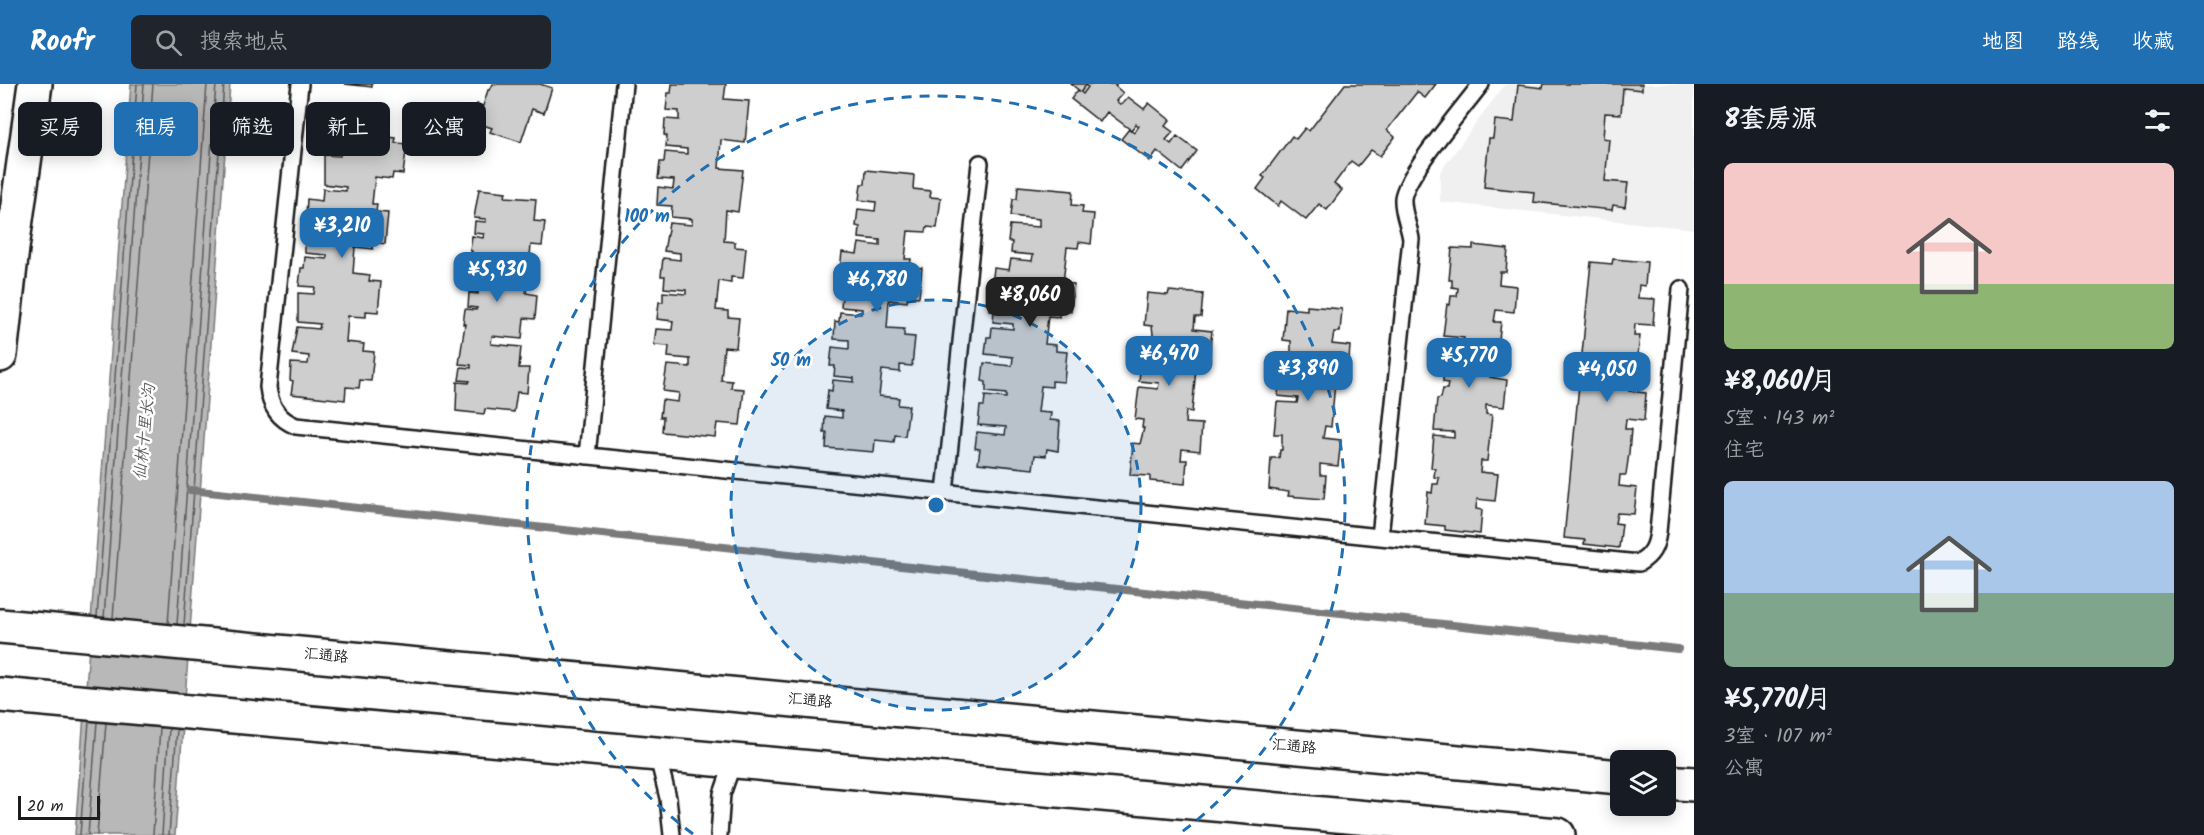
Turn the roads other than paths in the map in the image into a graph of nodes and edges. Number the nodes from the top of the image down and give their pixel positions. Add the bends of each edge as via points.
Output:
1 (35, 84) edge
2 (300, 84) edge
3 (624, 84) edge
4 (1482, 84) edge
5 (980, 163) dead end
6 (1681, 289) dead end
7 (0, 355) edge
8 (587, 456) junction
9 (945, 492) junction
10 (1380, 537) junction
11 (11, 627) edge
12 (8, 695) edge
13 (657, 753) junction
14 (734, 760) junction
15 (1610, 776) edge
16 (1676, 783) edge
17 (1694, 784) edge
18 (672, 835) edge
19 (719, 835) edge
20 (1558, 835) edge

1 - 7 main road
2 - 8 lane via 268,387 274,409 296,426
3 - 8 lane
4 - 10 lane via 1411,176 1403,196 1411,239
5 - 9 lane
6 - 10 lane via 1657,544 1645,559 1639,563
8 - 9 lane
9 - 10 lane
11 - 15 main road, 汇通路
12 - 13 main road
13 - 14 main road
13 - 18 lane
14 - 19 lane via 722,794
14 - 20 main road
16 - 17 main road

